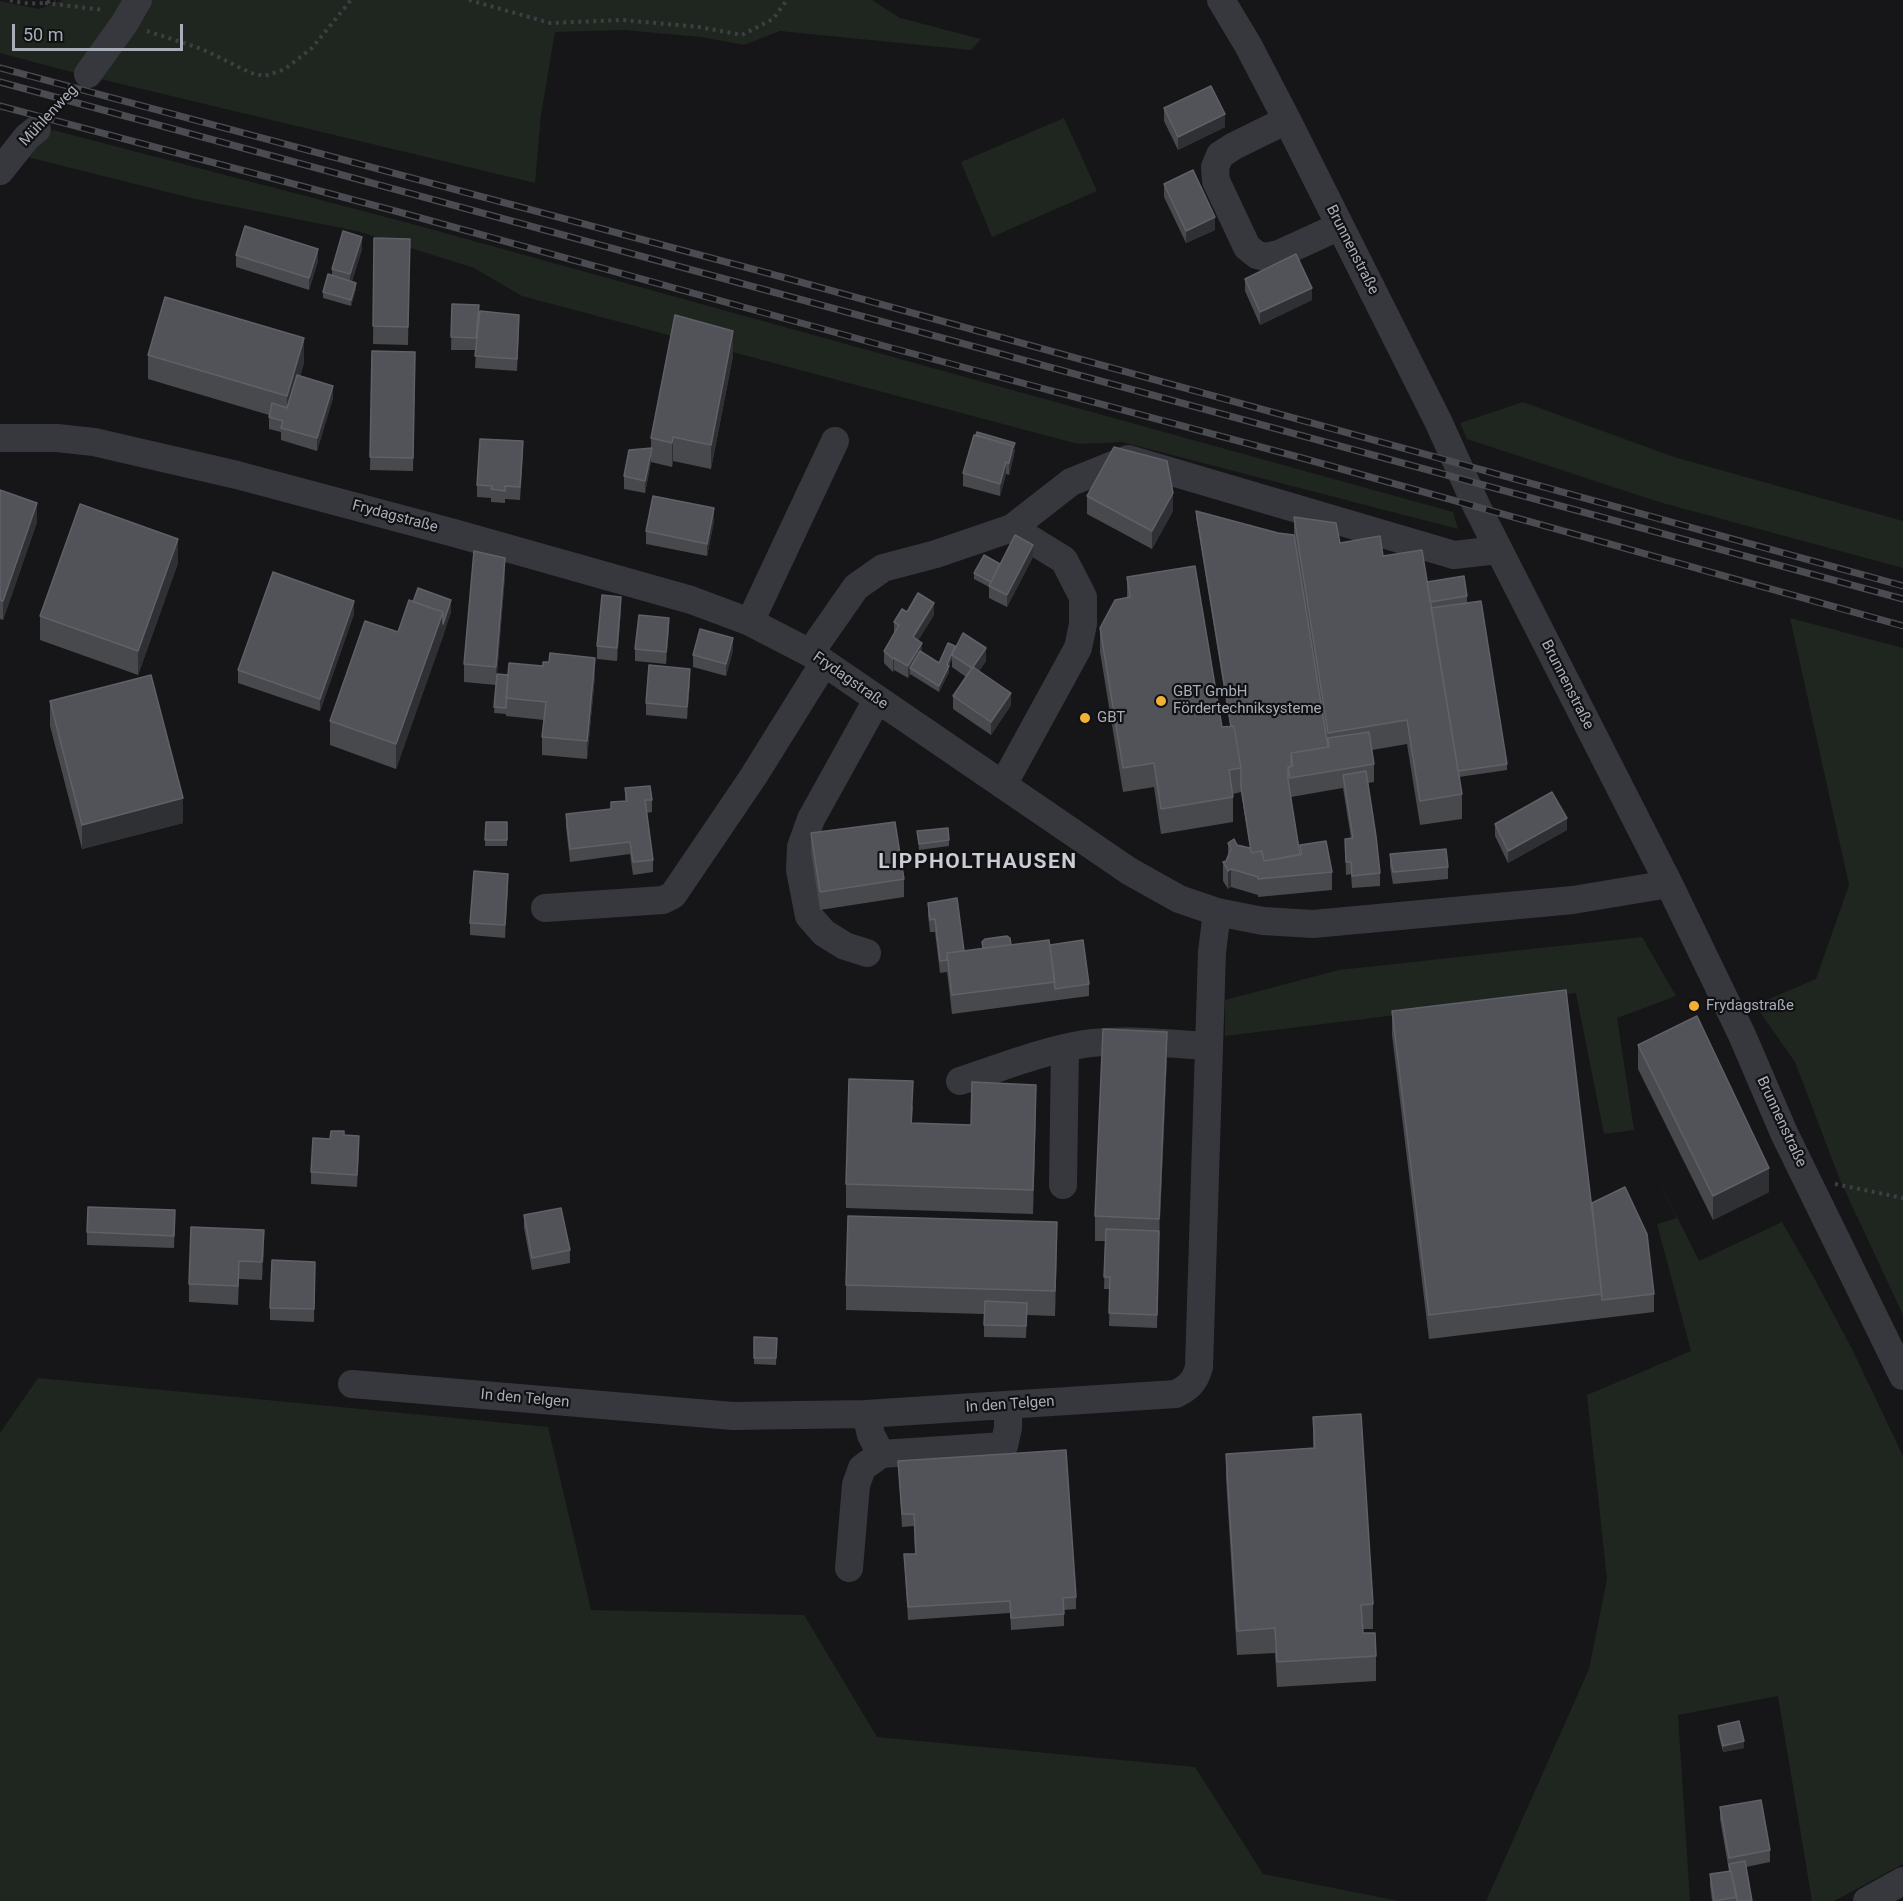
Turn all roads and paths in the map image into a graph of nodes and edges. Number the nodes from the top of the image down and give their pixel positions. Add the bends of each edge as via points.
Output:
1 (10, 0) edge
2 (55, 0) edge
3 (351, 0) edge
4 (469, 0) edge
5 (787, 0) edge
6 (1221, 0) edge
7 (45, 3) junction
8 (131, 12) edge
9 (88, 74) joint
10 (1287, 120) junction
11 (37, 129) joint
12 (0, 171) edge
13 (1340, 226) junction
14 (0, 438) edge
15 (835, 441) dead end
16 (1012, 528) junction
17 (1498, 550) junction
18 (750, 622) junction
19 (817, 658) junction
20 (877, 700) junction
21 (1003, 785) junction
22 (1669, 884) junction
23 (545, 908) dead end
24 (1217, 912) junction
25 (867, 953) dead end
26 (1209, 1046) junction
27 (1065, 1048) junction
28 (960, 1081) dead end
29 (1063, 1185) dead end
30 (1810, 1185) junction
31 (1903, 1198) edge
32 (1903, 1376) edge
33 (352, 1384) dead end
34 (1008, 1405) junction
35 (866, 1414) junction
36 (881, 1454) junction
37 (849, 1568) dead end
38 (1903, 1881) edge
39 (1867, 1901) edge

1 - 7 path
2 - 7 path
3 - 8 path via 312,48 285,69 265,76 251,73
4 - 5 path via 550,23 623,20 742,35 773,19
6 - 10 street, Brunnenstraße
7 - 8 path
8 - 9 street, Mühlenweg
9 - 11 path, Mühlenweg
10 - 13 street, Brunnenstraße
10 - 13 street via 1220,155 1215,167 1216,181 1247,247 1266,257
11 - 12 street, Mühlenweg
13 - 17 street, Brunnenstraße
14 - 18 street, Frydagstraße via 94,442 237,475 668,594
15 - 18 street
16 - 17 street via 1071,482 1128,459 1454,555
16 - 19 street via 883,568 856,587
16 - 21 street via 1064,560 1083,597 1083,624 1078,648
17 - 22 street, Brunnenstraße
18 - 19 street, Frydagstraße
19 - 20 street, Frydagstraße
19 - 23 street via 753,777 673,895 663,900
20 - 21 street, Frydagstraße
20 - 25 street via 811,819 801,847 800,870 809,916 824,933
21 - 24 street, Frydagstraße via 1129,871 1179,899
22 - 24 street, Frydagstraße via 1573,900 1313,924 1263,921
22 - 30 street, Brunnenstraße
24 - 26 street, In den Telgen
26 - 27 street via 1108,1042
26 - 34 street, In den Telgen via 1196,1379 1176,1394
27 - 28 street
27 - 29 street
30 - 31 path via 1838,1184
30 - 32 street, Brunnenstraße
33 - 35 street, In den Telgen via 733,1416
34 - 35 street, In den Telgen
34 - 36 street via 1004,1446
35 - 36 street
36 - 37 street via 862,1468 856,1485
38 - 39 street

